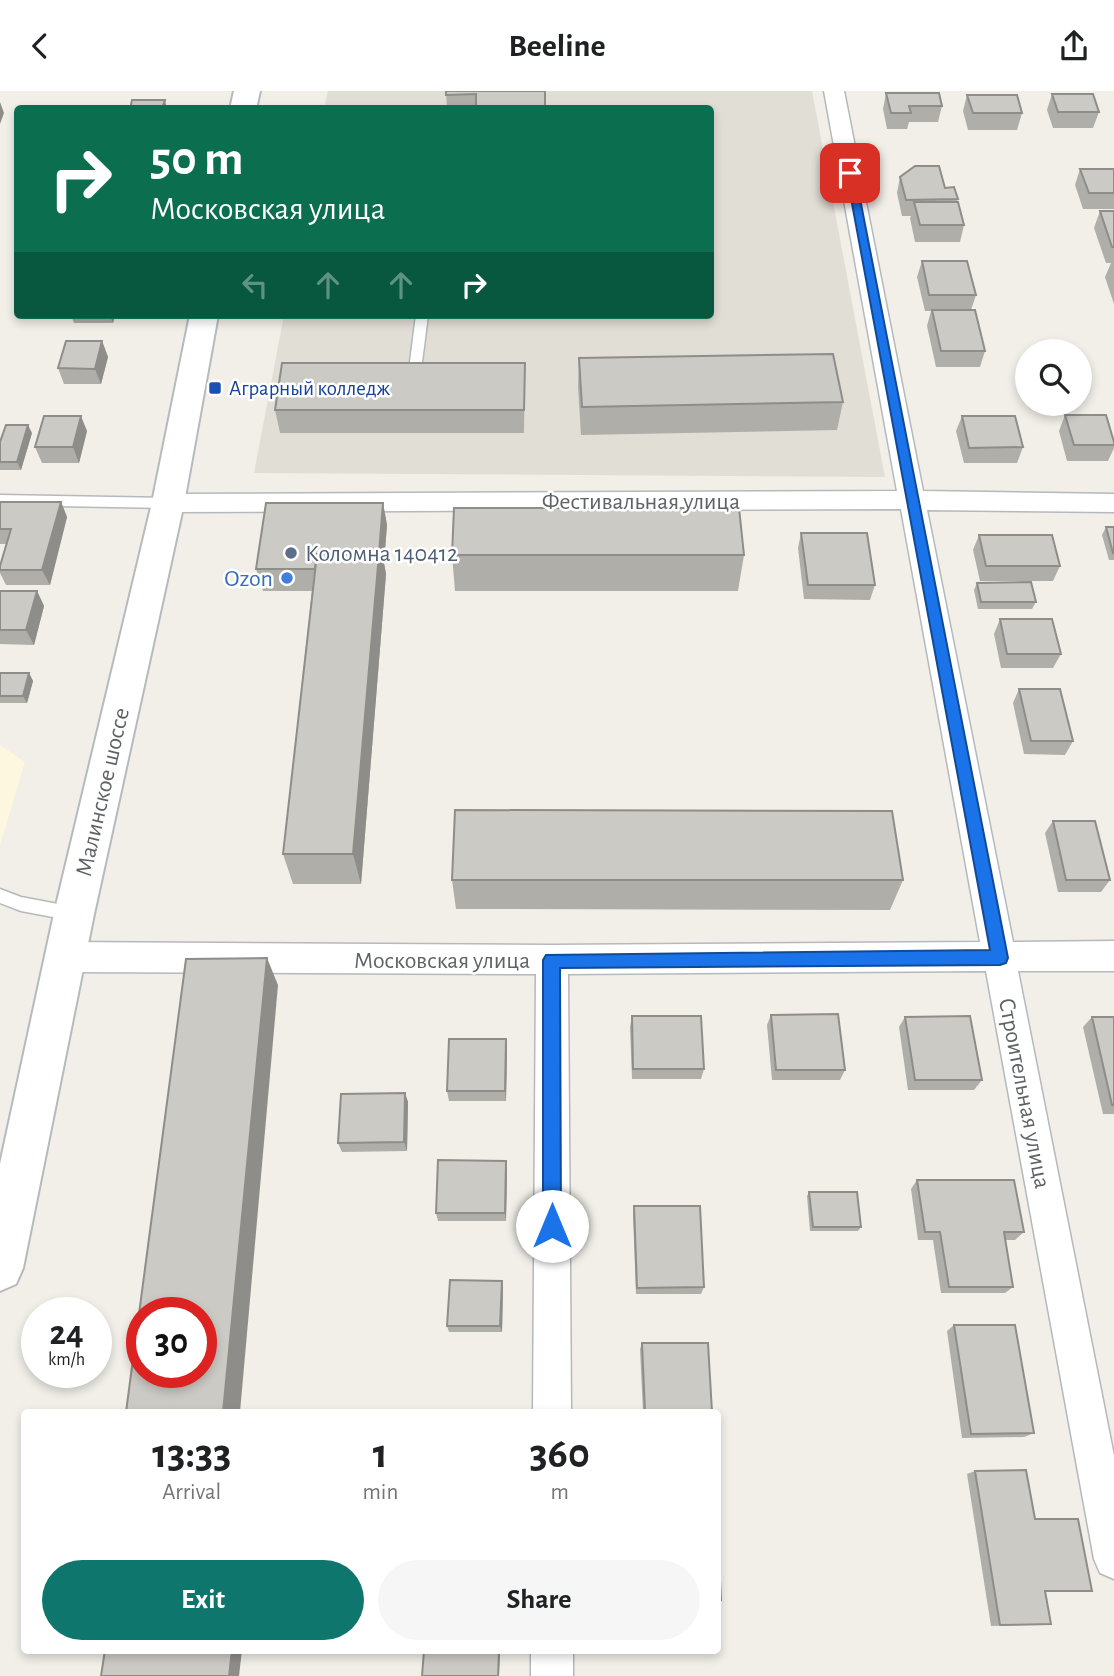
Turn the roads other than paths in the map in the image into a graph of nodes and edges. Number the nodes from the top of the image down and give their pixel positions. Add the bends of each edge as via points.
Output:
1 (238, 91) edge
2 (247, 91) edge
3 (834, 91) edge
4 (203, 319) edge
5 (421, 319) edge
6 (416, 362) edge
7 (0, 500) edge
8 (912, 500) junction
9 (168, 503) junction
10 (1114, 503) edge
11 (0, 897) edge
12 (74, 914) junction
13 (1114, 956) edge
14 (64, 957) junction
15 (1000, 958) junction
16 (552, 960) junction
17 (0, 1268) edge
18 (552, 1409) edge
19 (1114, 1559) edge
20 (552, 1654) edge
21 (552, 1676) edge

1 - 2 street
3 - 8 street, Строительная улица
4 - 9 main road, Малинское шоссе
5 - 6 lane
7 - 9 lane
8 - 9 street, Фестивальная улица
8 - 10 street, Фестивальная улица
8 - 15 street, Строительная улица
9 - 12 main road, Малинское шоссе
11 - 12 lane
12 - 14 main road, Малинское шоссе
13 - 15 street, Московская улица
14 - 16 street, Московская улица
14 - 17 main road, Малинское шоссе
15 - 16 street, Московская улица
15 - 19 street, Строительная улица
16 - 18 street
20 - 21 street

